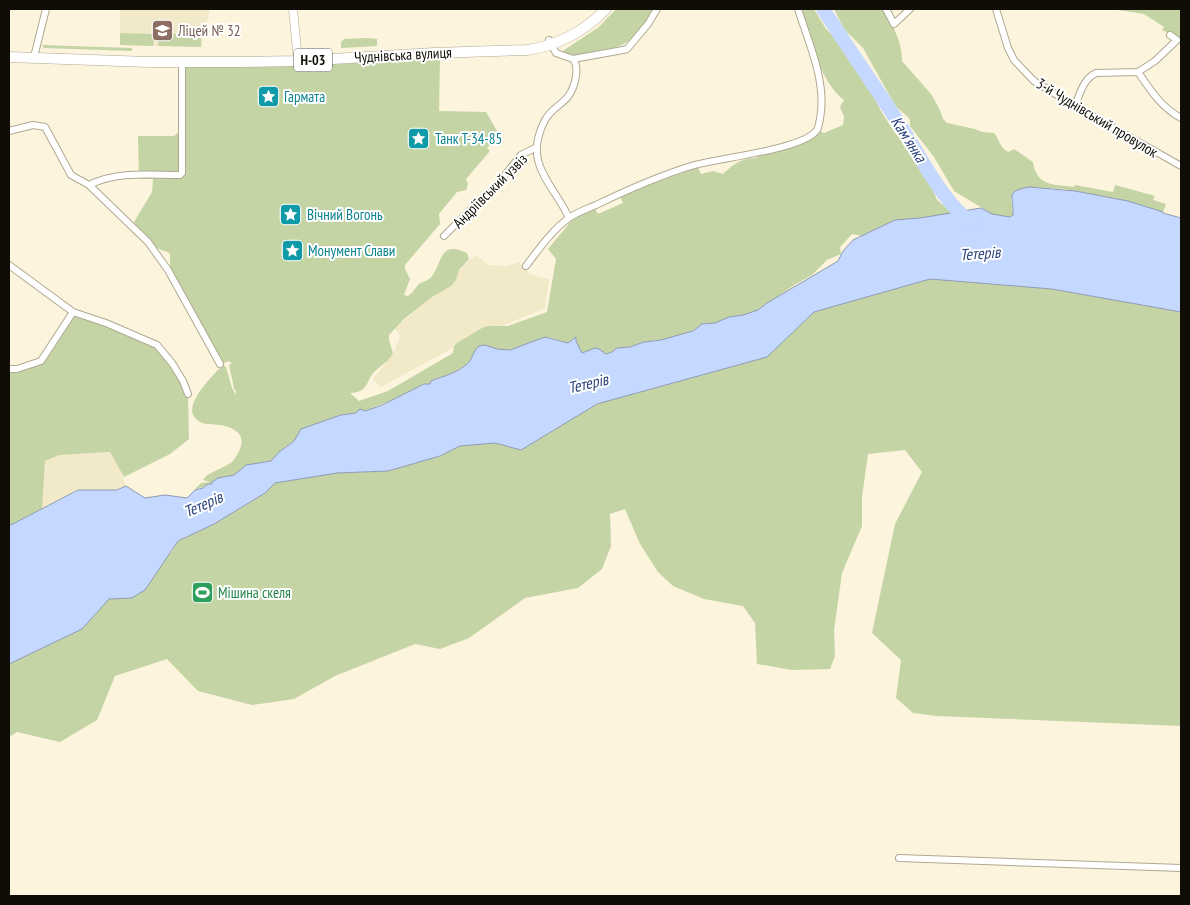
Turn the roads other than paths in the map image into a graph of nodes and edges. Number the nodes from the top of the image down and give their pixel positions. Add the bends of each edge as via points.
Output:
1 (46, 9) edge
2 (293, 9) edge
3 (598, 9) edge
4 (606, 9) edge
5 (657, 9) edge
6 (798, 9) edge
7 (886, 9) edge
8 (910, 9) edge
9 (996, 9) edge
10 (1170, 35) dead end
11 (550, 42) junction
12 (9, 52) edge
13 (35, 53) junction
14 (9, 57) edge
15 (298, 58) junction
16 (573, 58) junction
17 (182, 62) junction
18 (1138, 72) junction
19 (1075, 106) junction
20 (1181, 118) edge
21 (9, 131) edge
22 (537, 148) junction
23 (1181, 166) edge
24 (90, 185) junction
25 (569, 218) junction
26 (444, 236) dead end
27 (9, 265) edge
28 (526, 266) dead end
29 (74, 312) junction
30 (220, 364) dead end
31 (9, 369) edge
32 (188, 394) dead end
33 (899, 858) dead end
34 (1181, 868) edge

1 - 13 street
2 - 15 street
3 - 11 main road, Чуднівська вулиця / Н-03
4 - 11 main road, Чуднівська вулиця / Н-03 via 585,26
5 - 16 street via 627,49
6 - 25 street via 822,92 818,129 806,139 788,145 691,166 627,190
7 - 8 street via 894,24
9 - 19 street, 3-й Чуднівський провулок via 1016,63 1034,81
10 - 18 street via 1176,40 1155,62
11 - 15 main road, Чуднівська вулиця / Н-03 via 541,48 511,51
11 - 16 street via 556,53
12 - 13 main road, Чуднівська вулиця / Н-03
13 - 15 main road, Чуднівська вулиця / Н-03
14 - 17 main road, Чуднівська вулиця / Н-03
15 - 17 main road, Чуднівська вулиця / Н-03
16 - 22 street, Андріївський узвіз via 577,70 572,92 544,122
17 - 24 street via 182,173 114,176
18 - 19 street via 1096,73 1084,85
18 - 20 street via 1155,98
19 - 23 street, 3-й Чуднівський провулок
21 - 24 street via 33,125 45,127 67,171 75,179
22 - 25 street, Андріївський узвіз via 541,172
22 - 26 street, Андріївський узвіз via 520,155 489,195
24 - 30 street via 148,242 168,270
25 - 28 street
27 - 29 street
29 - 31 street via 41,361
29 - 32 street via 157,345 172,363
33 - 34 street

